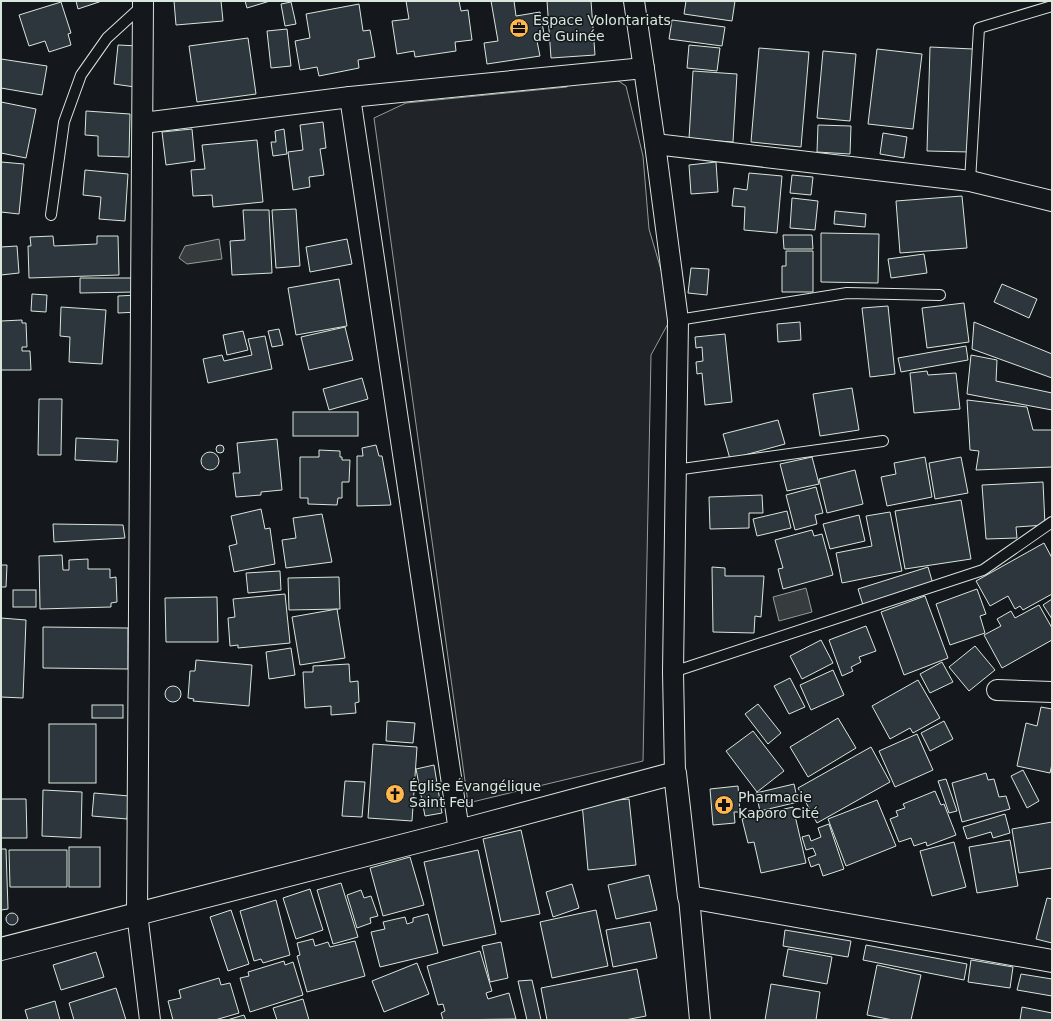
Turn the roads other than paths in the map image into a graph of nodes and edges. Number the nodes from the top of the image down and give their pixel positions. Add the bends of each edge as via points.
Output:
1 (634, 1) edge
2 (142, 3) edge
3 (1052, 6) edge
4 (644, 68) junction
5 (350, 97) junction
6 (143, 123) junction
7 (655, 144) junction
8 (970, 181) junction
9 (1052, 201) edge
10 (51, 215) dead end
11 (940, 295) dead end
12 (678, 320) junction
13 (883, 440) dead end
14 (676, 470) junction
15 (1052, 522) edge
16 (673, 672) junction
17 (997, 690) dead end
18 (1052, 692) edge
19 (675, 773) junction
20 (459, 831) junction
21 (689, 897) junction
22 (138, 913) junction
23 (1, 949) edge
24 (1052, 961) edge
25 (150, 1020) edge
26 (700, 1020) edge

1 - 4 street
2 - 6 street
2 - 10 lane via 107,38 81,75 64,122
3 - 8 lane via 979,28
4 - 5 street
4 - 7 street
5 - 6 street
5 - 20 street
6 - 22 street
7 - 8 street
7 - 12 street
8 - 9 street
11 - 12 lane via 847,293
12 - 14 street
13 - 14 lane
14 - 16 street
15 - 16 lane via 983,570
16 - 19 street
17 - 18 street
19 - 20 street
19 - 21 street
20 - 22 street
21 - 24 street
21 - 26 street
22 - 23 street
22 - 25 street

